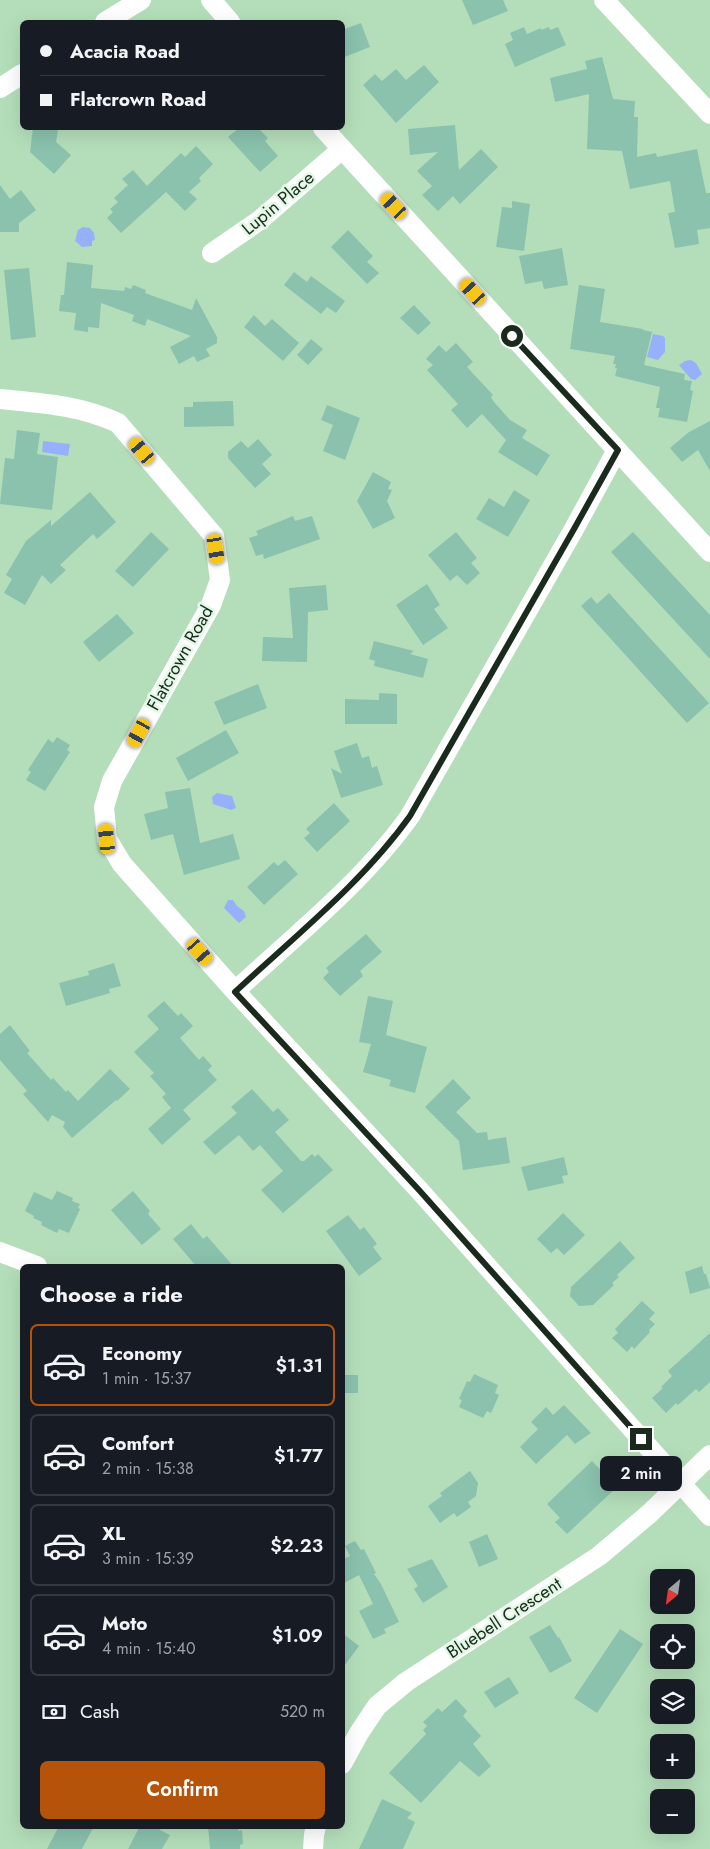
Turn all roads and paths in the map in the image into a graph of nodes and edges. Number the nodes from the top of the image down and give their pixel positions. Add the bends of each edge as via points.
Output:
1 (141, 0) edge
2 (210, 0) edge
3 (604, 0) edge
4 (108, 20) edge
5 (228, 20) edge
6 (20, 75) edge
7 (0, 88) edge
8 (710, 114) edge
9 (325, 130) edge
10 (342, 149) junction
11 (212, 254) dead end
12 (0, 399) edge
13 (618, 450) junction
14 (710, 552) edge
15 (235, 992) junction
16 (0, 1252) edge
17 (32, 1264) edge
18 (710, 1456) edge
19 (680, 1483) junction
20 (710, 1516) edge
21 (345, 1759) edge
22 (315, 1829) edge
23 (313, 1849) edge

1 - 4 street
2 - 5 street
3 - 8 street
6 - 7 street
9 - 10 street
10 - 11 street, Lupin Place via 260,220
10 - 13 street
12 - 15 street, Flatcrown Road via 74,408 118,423 214,536 220,580 211,605 112,781 104,807 107,839 122,864
13 - 14 street
13 - 15 street via 394,839 366,871
15 - 19 street, Flatcrown Road via 419,1190
16 - 17 street
18 - 19 street, Bluebell Crescent
19 - 20 street, Flatcrown Road
19 - 21 street, Bluebell Crescent via 599,1556 406,1682 377,1706
22 - 23 street

